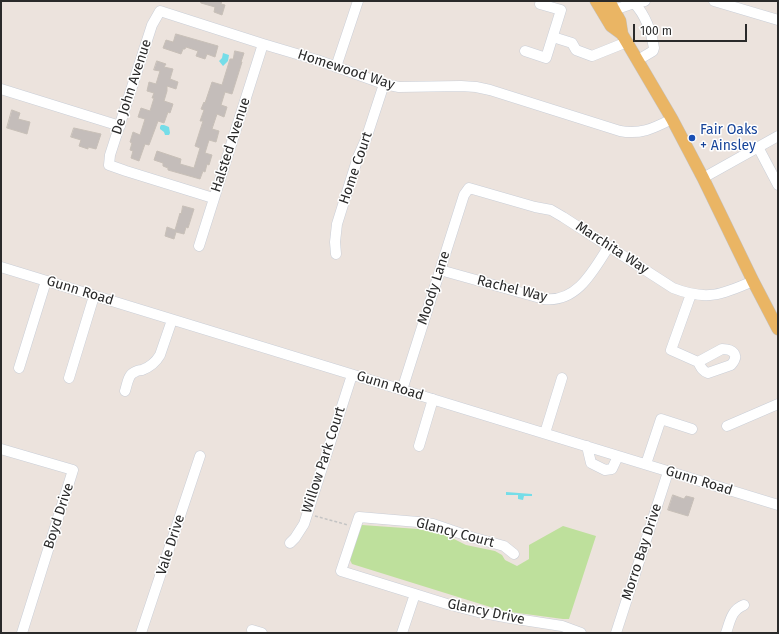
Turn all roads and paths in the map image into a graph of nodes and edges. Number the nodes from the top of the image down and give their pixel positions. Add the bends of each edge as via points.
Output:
1 (358, 1) edge
2 (596, 1) edge
3 (604, 1) edge
4 (645, 1) edge
5 (714, 1) edge
6 (633, 2) edge
7 (540, 4) dead end
8 (612, 6) edge
9 (160, 12) joint
10 (778, 20) edge
11 (553, 37) junction
12 (625, 38) junction
13 (263, 44) junction
14 (525, 51) dead end
15 (638, 60) junction
16 (336, 67) junction
17 (384, 84) junction
18 (1, 89) edge
19 (672, 119) junction
20 (120, 126) junction
21 (778, 136) edge
22 (758, 147) junction
23 (703, 178) junction
24 (778, 185) edge
25 (469, 188) joint
26 (214, 198) junction
27 (199, 246) dead end
28 (609, 246) junction
29 (336, 254) dead end
30 (1, 267) edge
31 (440, 270) junction
32 (46, 281) junction
33 (753, 281) junction
34 (691, 294) junction
35 (94, 296) junction
36 (172, 320) junction
37 (778, 329) edge
38 (698, 362) dead end
39 (19, 368) dead end
40 (352, 375) junction
41 (69, 378) dead end
42 (562, 378) dead end
43 (402, 390) junction
44 (125, 391) dead end
45 (433, 399) junction
46 (778, 404) edge
47 (727, 426) dead end
48 (692, 429) dead end
49 (545, 434) junction
50 (419, 446) dead end
51 (587, 446) junction
52 (1, 448) edge
53 (200, 456) dead end
54 (618, 456) junction
55 (646, 464) junction
56 (668, 472) junction
57 (778, 505) edge
58 (307, 514) junction
59 (356, 527) junction
60 (290, 543) dead end
61 (514, 554) dead end
62 (415, 594) junction
63 (744, 606) dead end
64 (252, 630) dead end
65 (22, 633) edge
66 (141, 633) edge
67 (262, 633) edge
68 (402, 633) edge
69 (581, 633) edge
70 (616, 633) edge
71 (726, 633) edge

1 - 16 street
2 - 12 main road via 611,26
3 - 12 main road
4 - 6 street
5 - 10 street
6 - 8 street
6 - 15 street via 646,20 654,48
7 - 11 street via 561,10
8 - 12 main road
9 - 13 street, Homewood Way
9 - 20 street, De John Avenue via 152,25
11 - 12 street via 572,43 576,50 592,56
11 - 14 street via 546,58
12 - 15 main road
13 - 16 street, Homewood Way
13 - 26 street, Halsted Avenue
15 - 19 main road
16 - 17 street, Homewood Way
17 - 19 street, Homewood Way via 399,87 476,87 626,132 650,130
17 - 29 street, Home Court via 337,224 334,242
18 - 20 street
19 - 23 main road
20 - 26 street, De John Avenue via 109,164
21 - 22 street
22 - 23 street
22 - 24 street
23 - 33 main road
25 - 28 street, Marchita Way via 551,210
25 - 31 street, Moody Lane via 464,194
26 - 27 street, Halsted Avenue
28 - 31 street, Rachel Way via 577,289 559,299 544,300
28 - 34 street, Marchita Way via 673,288
30 - 32 street, Gunn Road
31 - 43 street, Moody Lane
32 - 35 street, Gunn Road
32 - 39 street
33 - 34 street, Marchita Way via 720,294
33 - 37 main road
34 - 38 street via 671,350
35 - 36 street, Gunn Road
35 - 41 street
36 - 40 street, Gunn Road
36 - 44 street via 157,360 151,366 133,373
40 - 43 street, Gunn Road
40 - 58 street, Willow Park Court
42 - 49 street
43 - 45 street, Gunn Road
45 - 49 street, Gunn Road
45 - 50 street
46 - 47 street
48 - 55 street via 661,419
49 - 51 street, Gunn Road
51 - 54 street, Gunn Road
51 - 54 street via 591,463 605,470 612,469
52 - 65 street, Boyd Drive via 73,470
53 - 66 street, Vale Drive
54 - 55 street, Gunn Road
55 - 56 street, Gunn Road
56 - 57 street, Gunn Road
56 - 70 street, Morro Bay Drive
58 - 59 path
58 - 60 street, Willow Park Court via 301,529
59 - 61 street, Glancy Court via 359,517 433,524 504,546
59 - 62 street via 342,571
62 - 68 street
62 - 69 street, Glancy Drive via 478,612 557,625
63 - 71 street via 735,610
64 - 67 street

